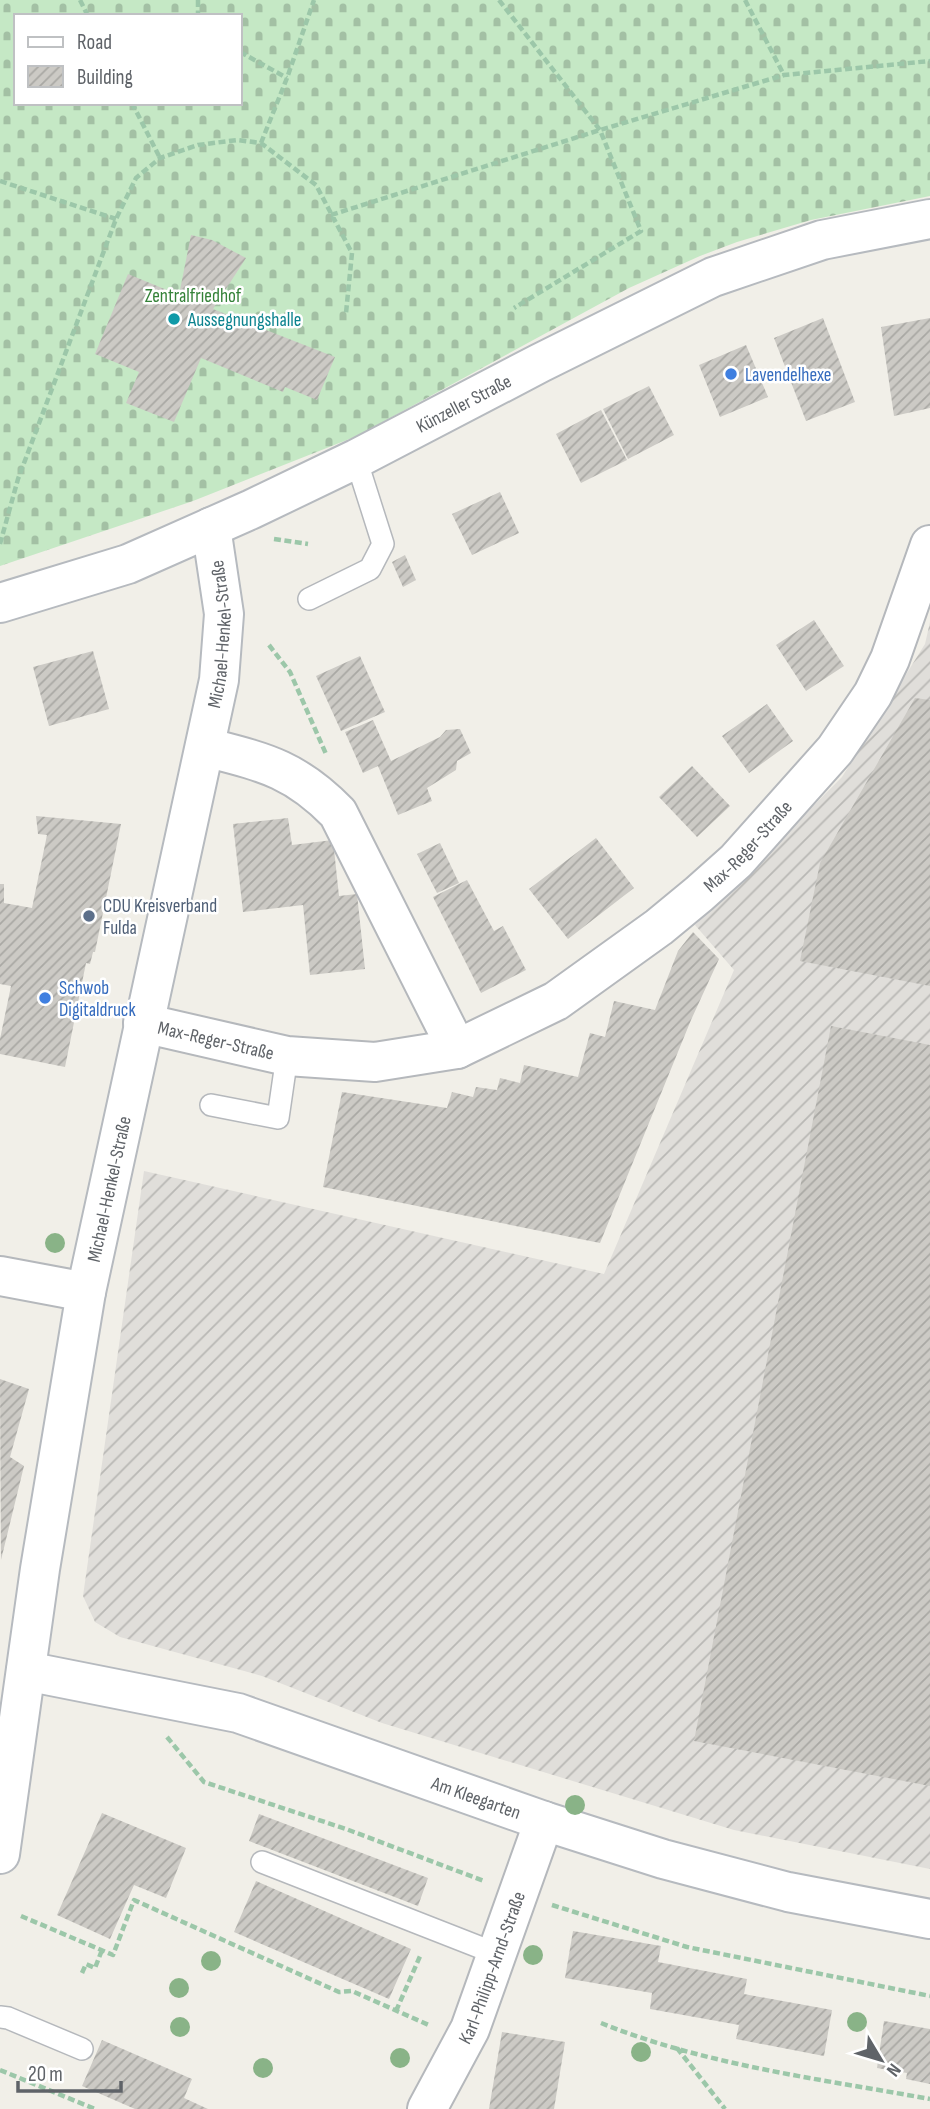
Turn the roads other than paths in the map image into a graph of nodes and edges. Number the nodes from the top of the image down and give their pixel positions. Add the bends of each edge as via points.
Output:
1 (930, 219) edge
2 (356, 460) junction
3 (211, 527) junction
4 (930, 545) edge
5 (309, 599) dead end
6 (0, 603) edge
7 (205, 747) junction
8 (143, 1023) junction
9 (457, 1049) junction
10 (287, 1056) junction
11 (211, 1105) dead end
12 (0, 1276) edge
13 (86, 1292) junction
14 (26, 1671) junction
15 (544, 1821) junction
16 (0, 1854) edge
17 (262, 1862) dead end
18 (930, 1919) edge
19 (497, 1954) junction
20 (0, 2017) edge
21 (82, 2049) dead end
22 (427, 2109) edge

1 - 2 street, Künzeller Straße via 822,240 713,278
2 - 3 street, Künzeller Straße
2 - 5 lane via 383,544 370,569
3 - 6 street, Künzeller Straße via 128,564
3 - 7 street, Michael-Henkel-Straße via 224,614 219,680
4 - 9 street, Max-Reger-Straße via 873,694 835,750 736,861 659,927 556,1001
7 - 8 street, Michael-Henkel-Straße
7 - 9 street via 268,763 291,774 338,813
8 - 10 street, Max-Reger-Straße
8 - 13 street, Michael-Henkel-Straße
9 - 10 street, Max-Reger-Straße via 375,1062
10 - 11 lane via 278,1118
12 - 13 street
13 - 14 street, Michael-Henkel-Straße
14 - 15 street, Am Kleegarten via 238,1713
14 - 16 street, Michael-Henkel-Straße
15 - 18 street, Am Kleegarten via 788,1892
15 - 19 street, Karl-Philipp-Arnd-Straße
17 - 19 lane
19 - 22 street, Karl-Philipp-Arnd-Straße via 470,2029
20 - 21 lane

